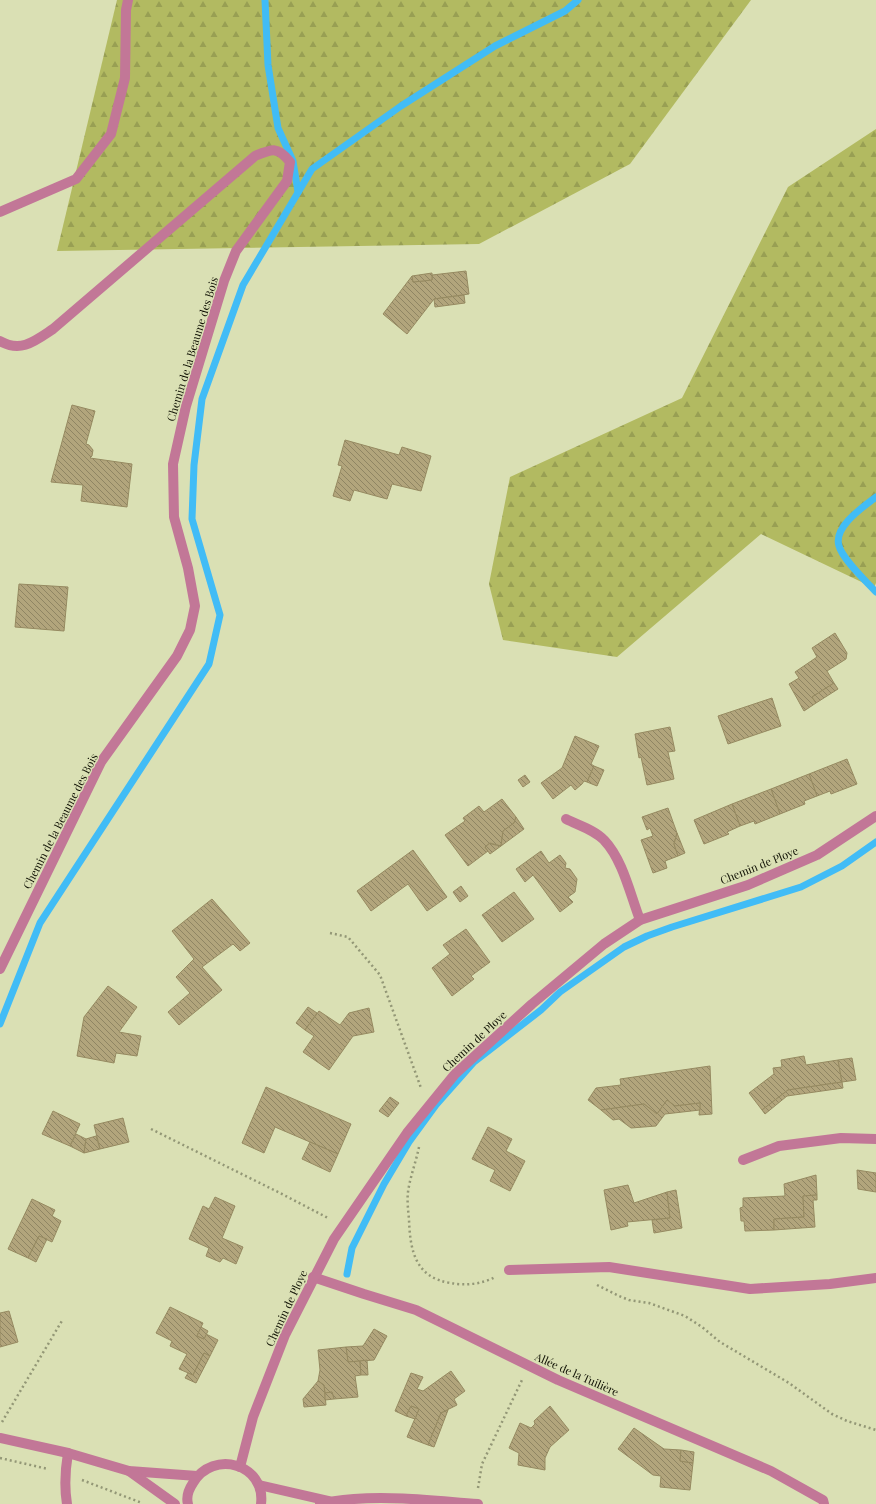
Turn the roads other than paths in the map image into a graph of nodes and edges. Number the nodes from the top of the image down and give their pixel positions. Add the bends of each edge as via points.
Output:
1 (128, 0) edge
2 (0, 212) edge
3 (0, 341) edge
4 (876, 816) edge
5 (566, 819) dead end
6 (640, 920) junction
7 (0, 969) edge
8 (876, 1138) edge
9 (743, 1160) dead end
10 (509, 1270) road end
11 (313, 1277) junction
12 (876, 1278) edge
13 (0, 1438) edge
14 (68, 1453) junction
15 (240, 1467) junction
16 (129, 1471) junction
17 (196, 1476) junction
18 (259, 1485) junction
19 (324, 1503) edge
20 (67, 1504) edge
21 (175, 1504) edge
22 (188, 1504) edge
23 (261, 1504) edge
24 (474, 1504) edge
25 (478, 1504) edge
26 (824, 1504) edge

1 - 2 street via 125,78 111,134 76,179
3 - 7 street, Chemin de la Beaume des Bois via 16,347 34,342 53,329 255,156 270,150 283,153 290,162 287,181 236,251 224,281 188,399 173,464 174,517 195,606 190,630 177,656 101,762
4 - 6 street, Chemin de Ploye via 817,855 748,885
5 - 6 street via 604,839 618,859
6 - 11 street, Chemin de Ploye via 604,944 532,1004 455,1074 416,1122 342,1227
8 - 9 street via 841,1138 779,1146
10 - 12 street via 609,1267 750,1289
11 - 15 street, Chemin de Ploye via 285,1335 253,1417
11 - 26 street, Allée de la Tuilière via 416,1310 558,1380 771,1471 823,1500
13 - 14 street
14 - 16 street
14 - 20 street via 65,1473
15 - 17 street via 217,1464
15 - 18 street
16 - 17 street
16 - 21 street
17 - 22 street via 190,1488
18 - 19 street
18 - 23 street
19 - 24 street via 372,1498 413,1498
24 - 25 street

